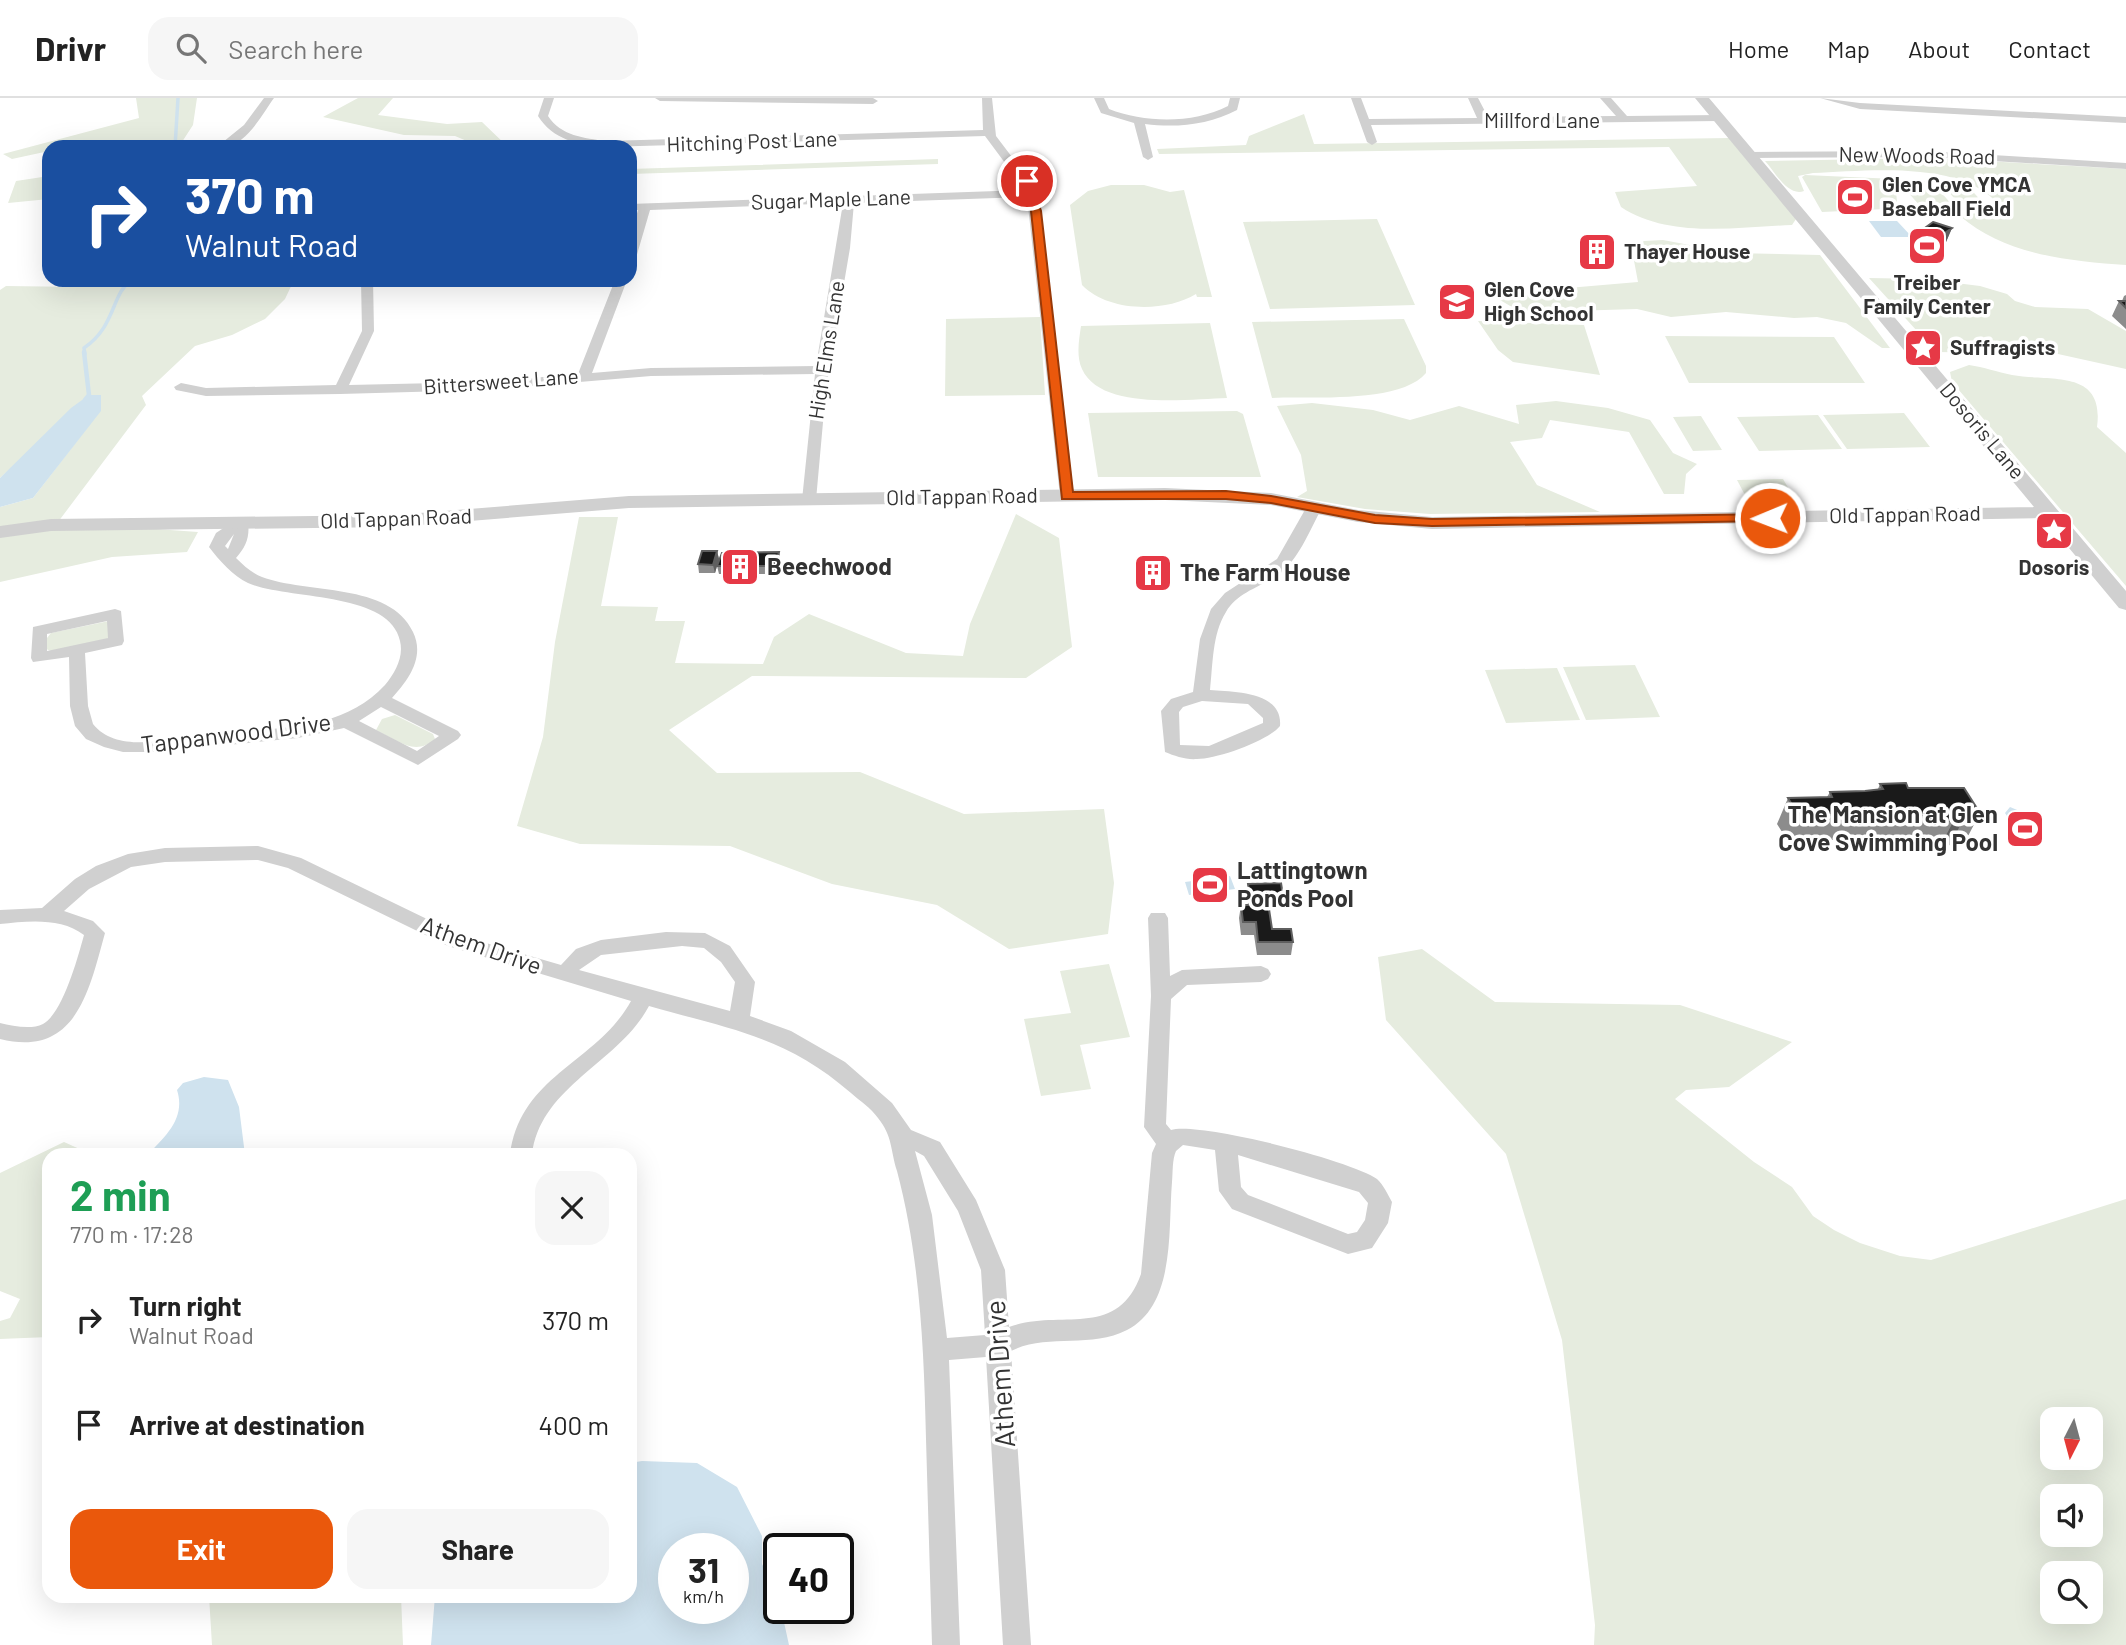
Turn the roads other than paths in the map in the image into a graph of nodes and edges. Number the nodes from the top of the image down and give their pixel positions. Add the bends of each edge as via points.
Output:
1 (269, 98) edge
2 (549, 98) edge
3 (660, 98) edge
4 (986, 98) edge
5 (1099, 98) edge
6 (1235, 98) edge
7 (1356, 98) edge
8 (1473, 98) edge
9 (1605, 98) edge
10 (1702, 98) edge
11 (1825, 98) edge
12 (874, 100) edge
13 (870, 114) dead end
14 (1719, 118) junction
15 (1625, 120) junction
16 (2126, 120) edge
17 (1139, 121) junction
18 (1485, 121) junction
19 (1365, 122) junction
20 (866, 126) dead end
21 (990, 133) junction
22 (863, 138) junction
23 (232, 140) edge
24 (583, 140) edge
25 (1372, 142) dead end
26 (637, 143) edge
27 (1750, 156) junction
28 (1148, 157) dead end
29 (2126, 166) edge
30 (1032, 193) junction
31 (849, 200) junction
32 (637, 207) edge
33 (645, 207) junction
34 (637, 234) edge
35 (367, 287) edge
36 (618, 287) edge
37 (822, 370) junction
38 (584, 377) junction
39 (181, 387) dead end
40 (341, 390) junction
41 (1067, 496) junction
42 (809, 500) junction
43 (1314, 508) junction
44 (2049, 512) junction
45 (240, 523) junction
46 (0, 532) edge
47 (2126, 604) edge
48 (77, 650) junction
49 (1201, 695) junction
50 (380, 699) junction
51 (345, 721) junction
52 (45, 916) junction
53 (0, 917) edge
54 (1158, 918) dead end
55 (1261, 974) dead end
56 (564, 975) junction
57 (1161, 996) junction
58 (644, 997) junction
59 (739, 1020) junction
60 (0, 1031) edge
61 (903, 1136) junction
62 (1168, 1142) junction
63 (1226, 1144) junction
64 (520, 1148) edge
65 (998, 1345) junction
66 (936, 1350) junction
67 (946, 1645) edge
68 (1017, 1645) edge

1 - 23 street
2 - 24 street, Hitching Post Lane via 542,116 552,128
3 - 12 street
4 - 21 street
5 - 17 street via 1105,111
6 - 17 street via 1233,108 1207,119
7 - 19 street
8 - 18 street
9 - 15 street
10 - 14 street, Dosoris Lane
11 - 16 street via 1860,106
12 - 13 street
14 - 15 street, Millford Lane
14 - 27 street, Dosoris Lane
15 - 18 street, Millford Lane
17 - 28 street
18 - 19 street, Millford Lane
19 - 25 street
20 - 22 street
21 - 22 street, Hitching Post Lane
21 - 30 street
22 - 26 street, Hitching Post Lane
27 - 29 street, New Woods Road via 1926,154
27 - 44 street, Dosoris Lane
30 - 31 street, Sugar Maple Lane
30 - 41 street
31 - 33 street, Sugar Maple Lane
31 - 37 street, High Elms Lane
32 - 33 street, Sugar Maple Lane
33 - 34 street
35 - 40 street via 368,331
36 - 38 street
37 - 38 street, Bittersweet Lane
37 - 42 street, High Elms Lane
38 - 40 street, Bittersweet Lane via 484,386
39 - 40 street, Bittersweet Lane via 206,392
41 - 42 street, Old Tappan Road
41 - 43 street, Old Tappan Road via 1226,495
42 - 45 street, Old Tappan Road via 629,502 449,518
43 - 44 street, Old Tappan Road via 1432,523
43 - 49 street via 1287,558 1220,609
44 - 47 street, Dosoris Lane
45 - 46 street, Old Tappan Road via 51,525
45 - 50 street, Tappanwood Drive via 239,546 228,558 238,570 257,581 359,601 382,609 399,622 410,639 410,657
48 - 48 street via 116,641 114,614 39,631 39,658
48 - 51 street, Tappanwood Drive via 81,720 88,732 122,746 297,730
49 - 49 street via 1177,703 1170,711 1171,748 1184,755 1201,756 1271,726 1272,717 1253,699
50 - 51 street, Tappanwood Drive
50 - 51 street, Tappanwood Drive via 452,735 418,759
52 - 53 street
52 - 56 street, Athem Drive via 82,884 128,861 164,855 258,853 294,863 455,941
52 - 60 street via 86,924 95,933 91,953 59,1023 32,1034
54 - 57 street
55 - 57 street via 1182,978
56 - 58 street, Athem Drive
56 - 59 street via 593,949 706,940 719,947 745,982
57 - 62 street via 1155,1128
58 - 59 street, Athem Drive
58 - 64 street via 621,1032 545,1099 528,1120
59 - 61 street, Athem Drive via 784,1037 837,1068 884,1109
61 - 65 street, Athem Drive via 932,1149 968,1207 993,1270
61 - 66 street, Athem Drive via 920,1215
62 - 63 street via 1184,1135
62 - 65 street via 1163,1153 1153,1274 1138,1310 1104,1328 1018,1335
63 - 63 street via 1342,1173 1369,1186 1380,1202 1376,1223 1364,1241 1348,1244 1240,1202 1230,1191
65 - 66 street
65 - 68 street, Athem Drive
66 - 67 street, Athem Drive

